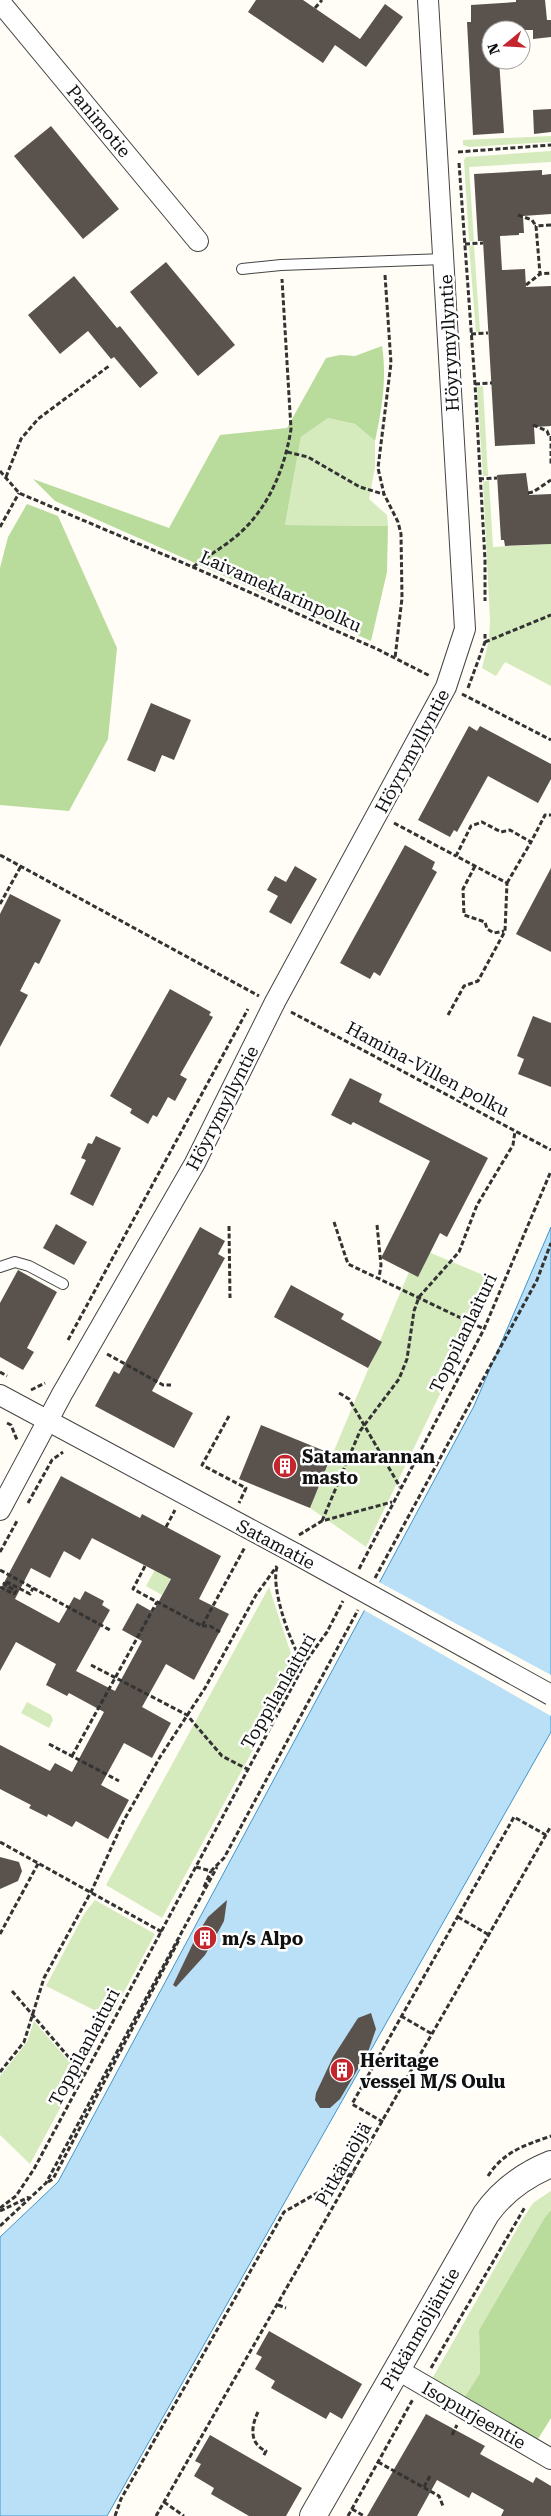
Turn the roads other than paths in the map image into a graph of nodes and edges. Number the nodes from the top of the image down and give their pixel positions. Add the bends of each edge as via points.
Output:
1 (428, 0) edge
2 (0, 2) edge
3 (198, 241) dead end
4 (444, 259) junction
5 (242, 269) dead end
6 (0, 1267) edge
7 (63, 1284) dead end
8 (0, 1395) edge
9 (48, 1421) junction
10 (0, 1510) edge
11 (551, 1695) edge
12 (551, 2164) edge
13 (398, 2370) junction
14 (551, 2459) edge
15 (313, 2516) edge

1 - 4 street, Höyrymyllyntie
2 - 3 street, Panimotie
4 - 5 lane
4 - 9 street, Höyrymyllyntie via 465,629 446,687 275,1002 195,1163
6 - 7 lane via 14,1262 29,1266
8 - 9 street, Satamatie
9 - 10 street, Höyrymyllyntie
9 - 11 street, Satamatie, bridge
12 - 13 street, Pitkänmöljäntie via 525,2176 495,2200
13 - 14 street, Isopurjeentie
13 - 15 street, Pitkänmöljäntie

